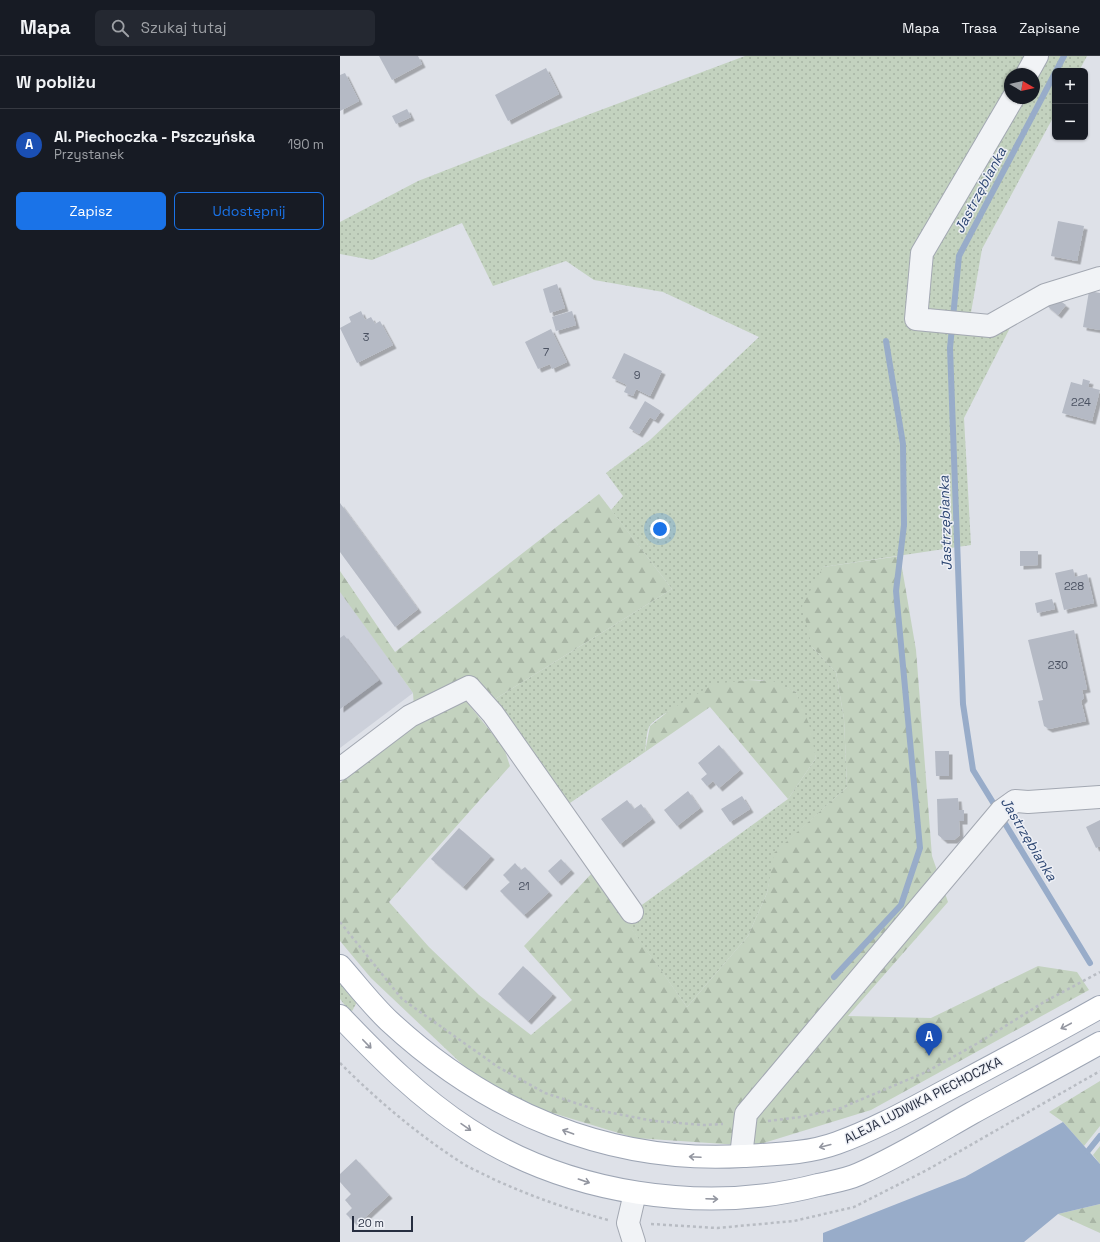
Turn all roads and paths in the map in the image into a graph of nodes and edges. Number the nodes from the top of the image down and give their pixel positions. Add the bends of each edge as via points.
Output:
1 (1037, 56) edge
2 (1030, 68) edge
3 (1009, 104) edge
4 (1100, 278) edge
5 (340, 769) edge
6 (1100, 797) edge
7 (632, 912) dead end
8 (340, 922) edge
9 (340, 966) edge
10 (1100, 972) edge
11 (1100, 1007) edge
12 (340, 1016) edge
13 (1100, 1044) edge
14 (744, 1123) junction
15 (741, 1156) junction
16 (635, 1193) junction
17 (634, 1242) edge

1 - 2 street
3 - 4 street via 922,253 916,319 990,326 1045,295
5 - 7 street via 410,716 469,687 493,714
6 - 14 street via 1015,801 1005,807 746,1114
8 - 14 path via 402,999 498,1067 545,1093 598,1110 654,1121 704,1125
15 -> 9 main road, ALEJA LUDWIKA PIECHOCZKA via 709,1158 644,1152 576,1135 506,1106 436,1062 388,1020
10 - 14 path via 926,1072 885,1090 841,1108 801,1117
11 -> 15 main road, ALEJA LUDWIKA PIECHOCZKA via 902,1114 836,1143 810,1150
12 -> 16 main road via 369,1047 417,1090 487,1141 558,1172
16 -> 13 main road via 723,1200 761,1197 790,1193 857,1175
14 - 15 street
16 - 17 street via 628,1223

